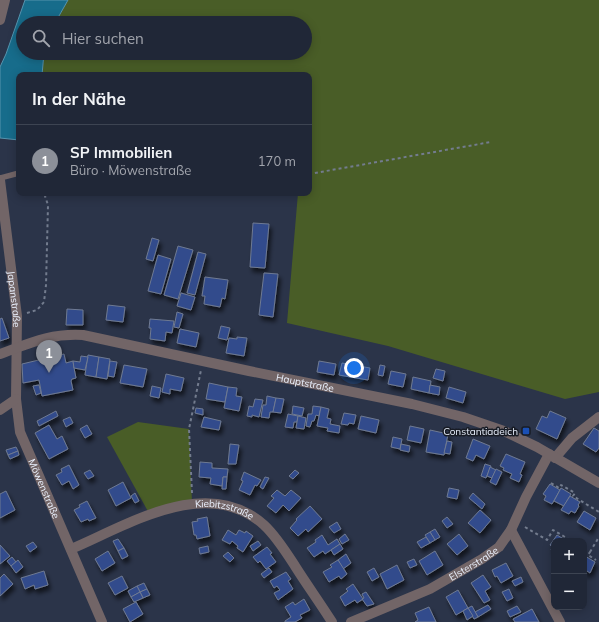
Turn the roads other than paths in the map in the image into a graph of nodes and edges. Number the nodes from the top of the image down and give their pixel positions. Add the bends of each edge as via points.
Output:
1 (5, 0) edge
2 (0, 20) edge
3 (16, 174) edge
4 (0, 179) edge
5 (3, 232) edge
6 (17, 348) junction
7 (0, 354) edge
8 (16, 400) junction
9 (0, 410) edge
10 (599, 417) edge
11 (552, 456) junction
12 (599, 483) edge
13 (513, 526) junction
14 (71, 549) junction
15 (102, 622) edge
16 (332, 622) edge
17 (351, 622) edge
18 (560, 622) edge

1 - 2 street
3 - 4 lane
4 - 5 street, Japanstraße
5 - 6 street, Japanstraße via 17,316
6 - 7 street, Hauptstraße
6 - 8 street, Möwenstraße
6 - 11 street, Hauptstraße via 53,336 83,335 463,417 504,431
8 - 9 street
8 - 14 street, Möwenstraße via 20,432
10 - 11 street, Elsterstraße
11 - 12 street, Hauptstraße
11 - 13 street, Elsterstraße
13 - 17 street, Elsterstraße via 498,547 446,581 410,599
13 - 18 street
14 - 15 street, Möwenstraße
14 - 16 street, Kiebitzstraße via 150,515 192,503 214,503 237,508 252,515 272,533

